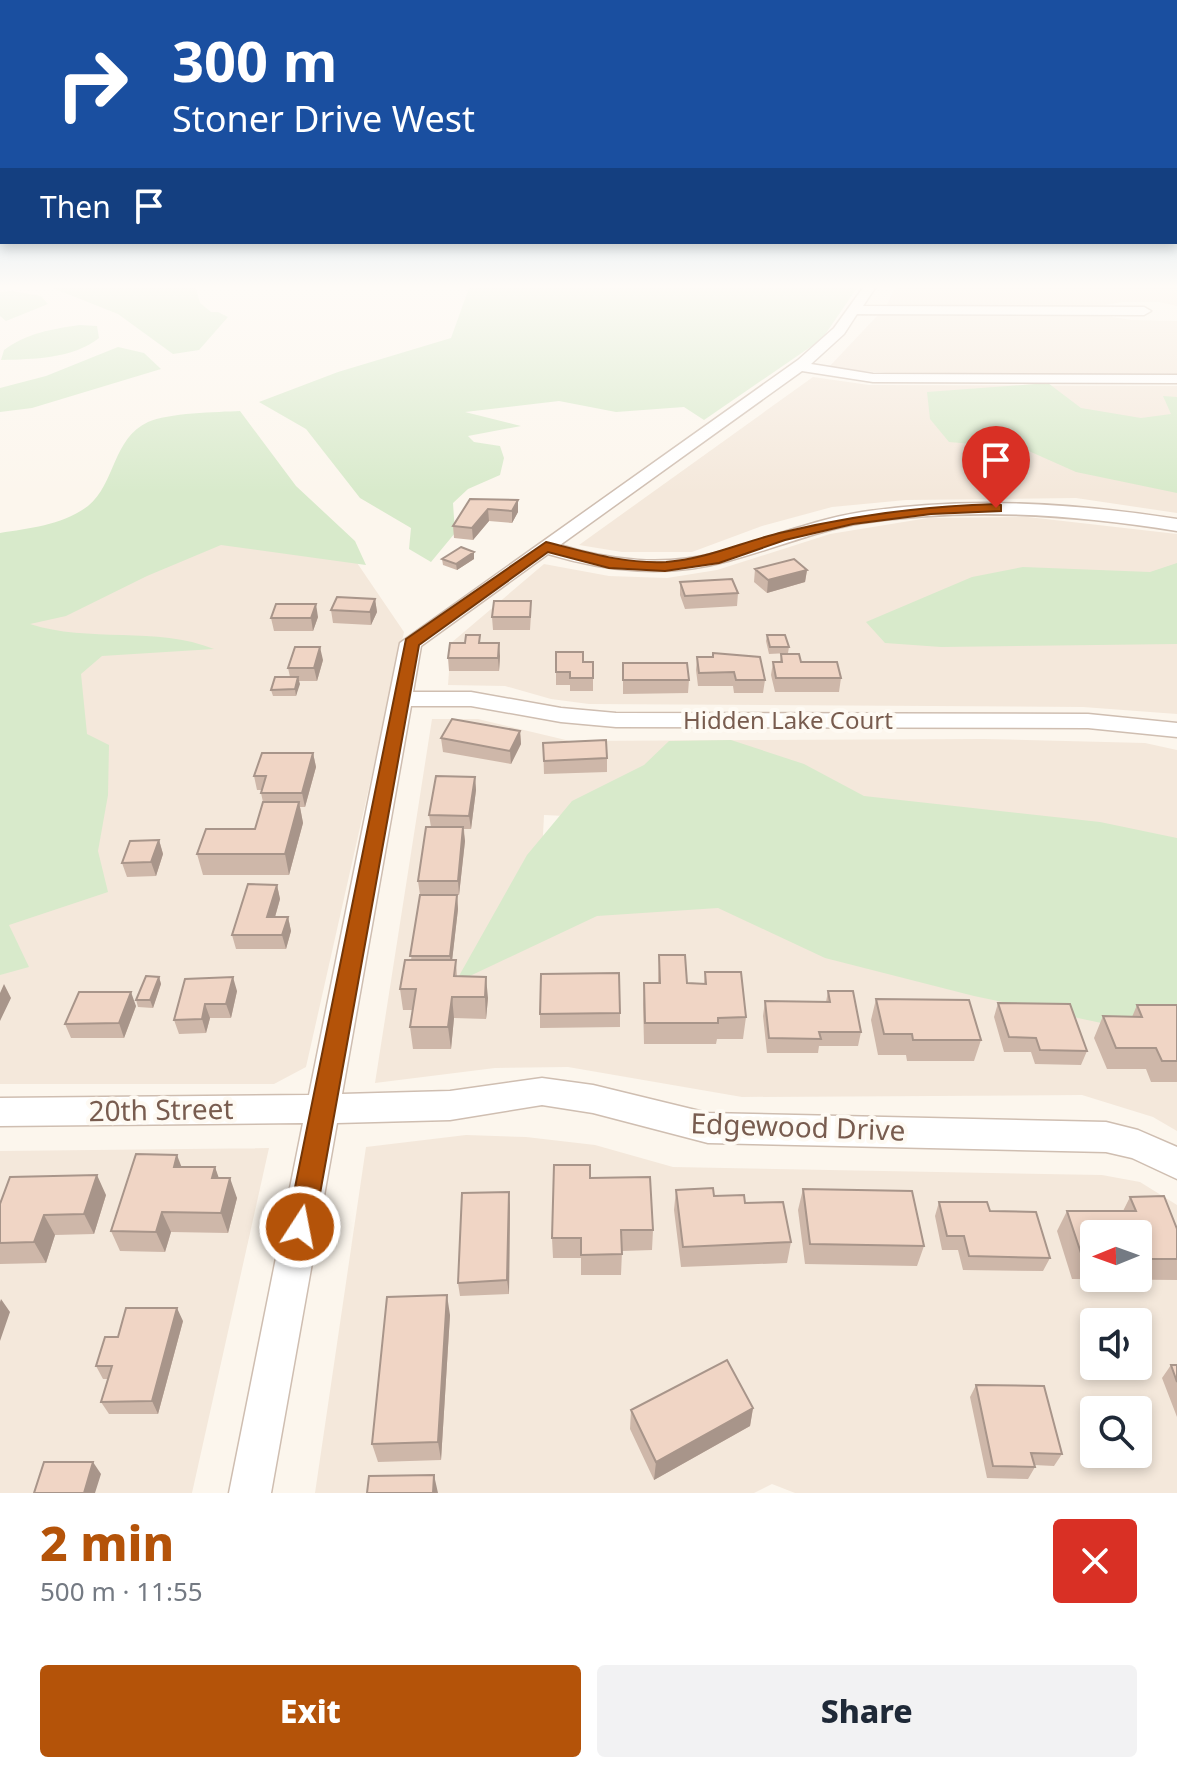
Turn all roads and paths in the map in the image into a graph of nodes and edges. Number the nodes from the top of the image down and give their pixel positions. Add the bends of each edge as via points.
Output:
1 (813, 355) edge
2 (799, 366) junction
3 (1177, 379) edge
4 (1177, 525) edge
5 (546, 547) junction
6 (401, 699) junction
7 (1177, 730) edge
8 (323, 1108) junction
9 (0, 1112) edge
10 (1177, 1164) edge
11 (250, 1493) edge

1 - 2 street
2 - 3 street via 873,378
2 - 5 street
4 - 5 street via 1060,510 975,508 853,520 714,560 665,566 609,563
5 - 6 street via 411,643
6 - 7 street, Hidden Lake Court via 471,699 605,720 1088,721
6 - 8 street
8 - 9 street, 20th Street
8 - 10 street, Edgewood Drive via 458,1105 554,1092 708,1128 1106,1137
8 - 11 street

